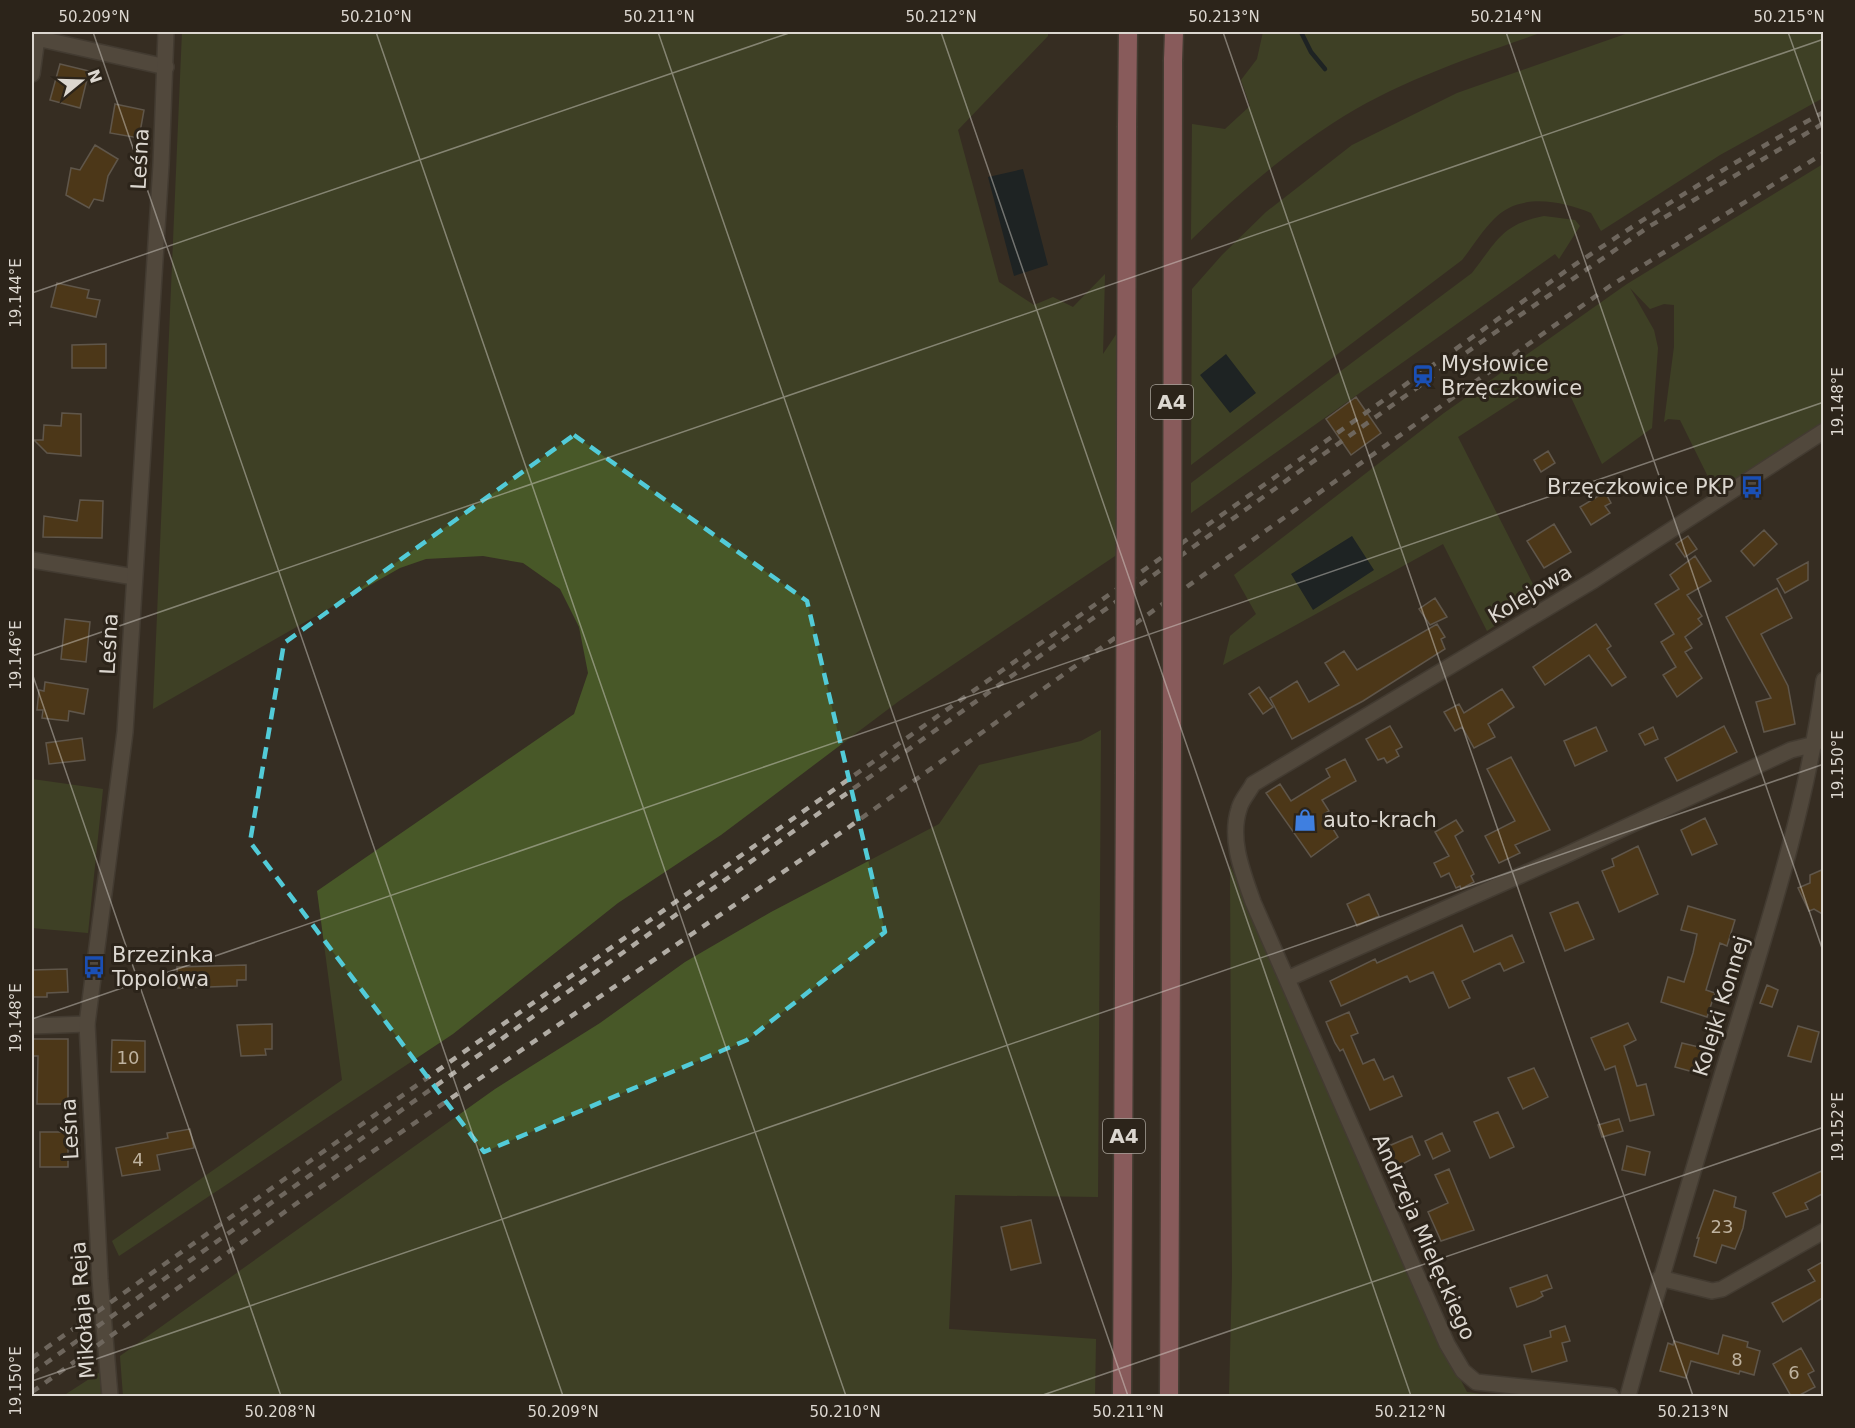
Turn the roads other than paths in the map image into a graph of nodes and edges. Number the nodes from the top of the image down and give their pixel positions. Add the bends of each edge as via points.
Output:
1 (166, 32) edge
2 (1128, 32) edge
3 (1173, 32) edge
4 (34, 38) edge
5 (166, 67) junction
6 (32, 74) edge
7 (1824, 431) edge
8 (32, 560) edge
9 (134, 577) junction
10 (1824, 680) edge
11 (1815, 744) junction
12 (1253, 784) joint
13 (1287, 979) junction
14 (87, 1024) junction
15 (32, 1026) edge
16 (97, 1221) joint
17 (1824, 1231) edge
18 (1660, 1278) junction
19 (110, 1396) edge
20 (1122, 1396) edge
21 (1169, 1396) edge
22 (1611, 1396) edge
23 (1628, 1396) edge

1 - 5 street, Leśna
2 - 20 highway, A4, bridge
3 - 21 highway, A4, bridge
4 - 5 street
4 - 6 street
5 - 9 street, Leśna
7 - 12 street, Kolejowa via 1594,580
8 - 9 street
9 - 14 street, Leśna via 125,732
10 - 11 street, Kolejki Konnej
11 - 13 street via 1791,750
11 - 18 street, Kolejki Konnej via 1789,854
12 - 13 street, Andrzeja Mielęckiego via 1239,808 1235,835 1241,869
13 - 22 street, Andrzeja Mielęckiego via 1447,1344 1463,1371 1476,1382
14 - 15 street
14 - 16 street, Leśna
16 - 19 street, Mikołaja Reja
17 - 18 street via 1722,1289
18 - 23 street, Kolejki Konnej

